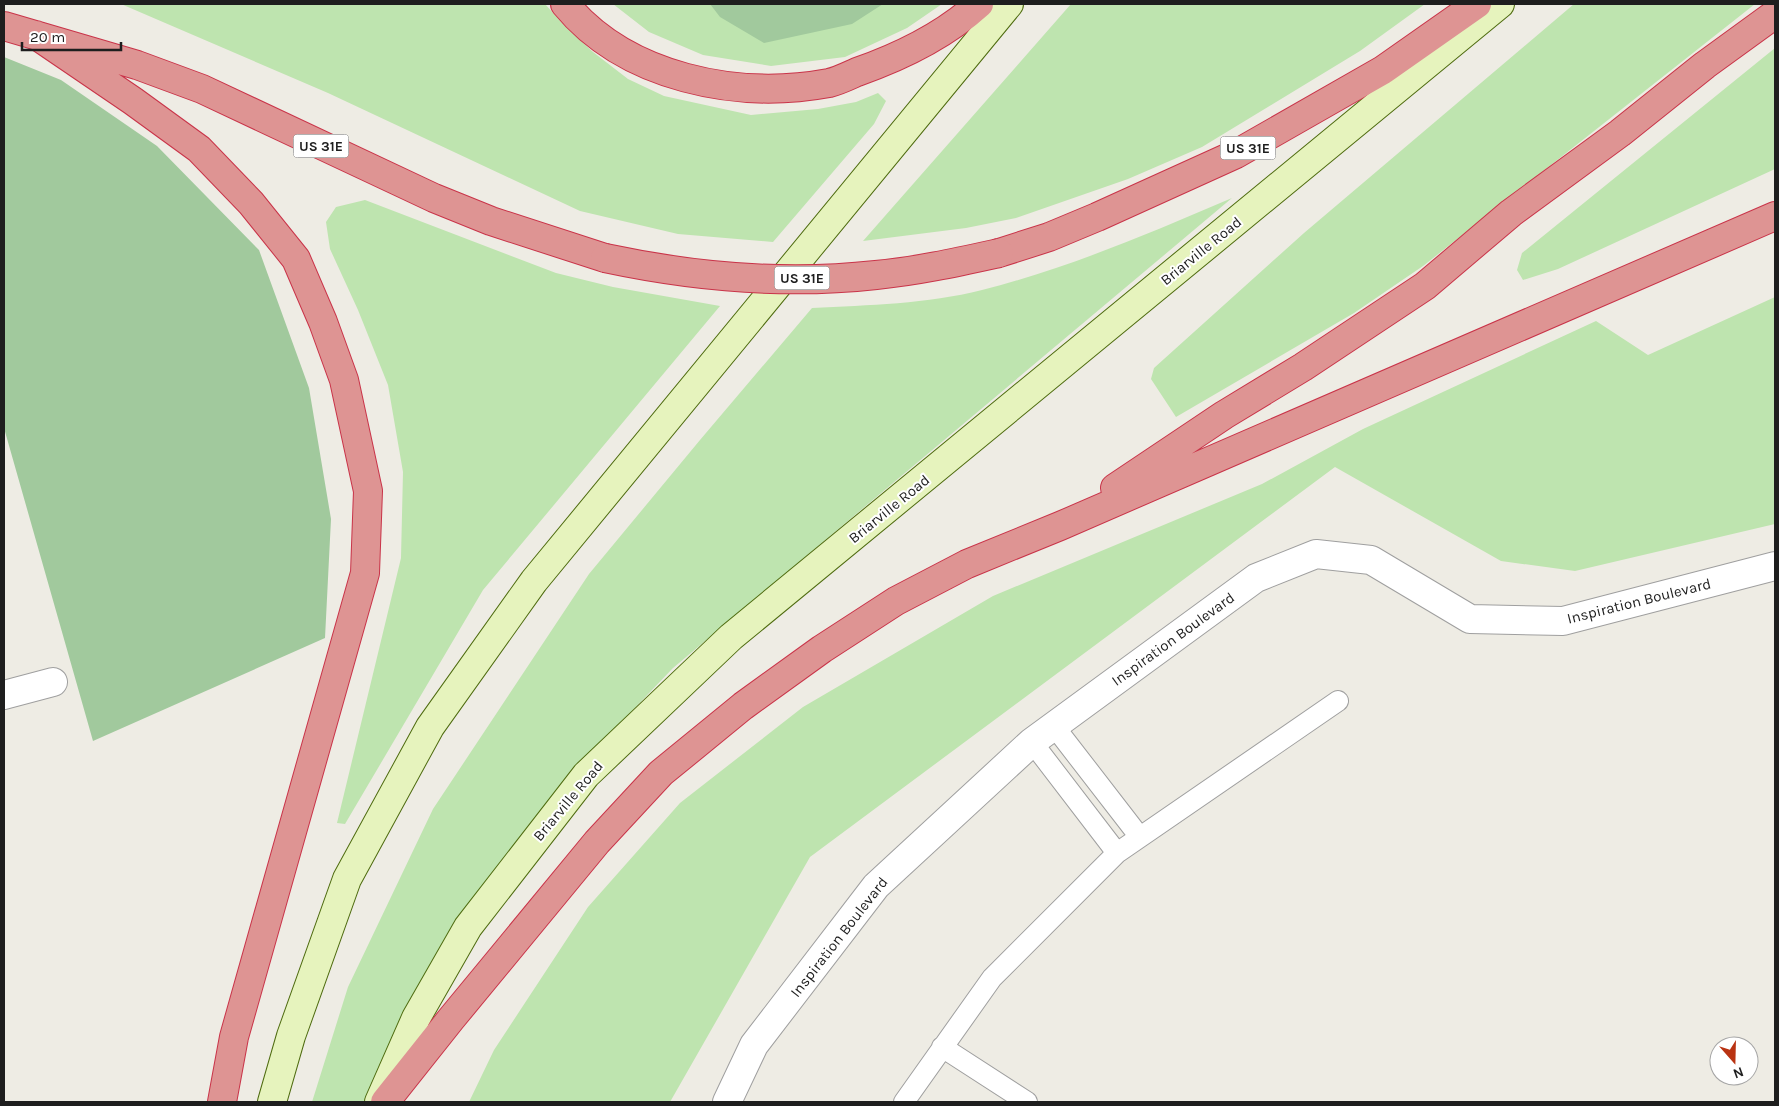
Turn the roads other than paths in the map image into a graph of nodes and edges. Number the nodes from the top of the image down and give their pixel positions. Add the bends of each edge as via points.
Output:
1 (565, 4) edge
2 (979, 4) edge
3 (1009, 4) edge
4 (1477, 4) edge
5 (1500, 4) edge
6 (1775, 14) edge
7 (4, 26) edge
8 (36, 35) junction
9 (1775, 216) edge
10 (1060, 526) junction
11 (1775, 566) edge
12 (53, 682) dead end
13 (4, 695) edge
14 (1338, 701) dead end
15 (1054, 726) junction
16 (1032, 742) junction
17 (1139, 836) junction
18 (1117, 853) junction
19 (942, 1047) junction
20 (222, 1102) edge
21 (272, 1102) edge
22 (379, 1102) edge
23 (385, 1102) edge
24 (727, 1102) edge
25 (904, 1102) edge
26 (1027, 1102) edge

1 - 2 highway via 599,38 668,73 745,87 787,88 830,82 893,60
3 - 21 main road via 534,581 430,727 347,879 291,1036
4 - 8 highway, US 31E, bridge via 1383,70 1236,154 1049,237 999,253 930,268 811,278 731,277 666,271 605,258 491,221 434,198 202,89 137,65
5 - 22 main road, Briarville Road via 731,637 586,775 468,927 416,1018
6 - 10 highway via 1512,213 1425,286 1224,415
7 - 8 highway, US 31E
8 - 20 highway via 199,149 251,203 296,259 344,380 368,491 365,574 234,1037
9 - 10 highway
10 - 23 highway via 967,564 896,601 743,706 662,773 597,842
11 - 15 street, Inspiration Boulevard via 1563,621 1470,619 1371,560 1316,554 1256,578
12 - 13 street
14 - 17 lane
15 - 16 street, Inspiration Boulevard
15 - 17 lane
16 - 18 lane
16 - 24 street, Inspiration Boulevard via 876,886 754,1045
17 - 18 lane
18 - 19 lane via 992,978
19 - 25 lane
19 - 26 lane

